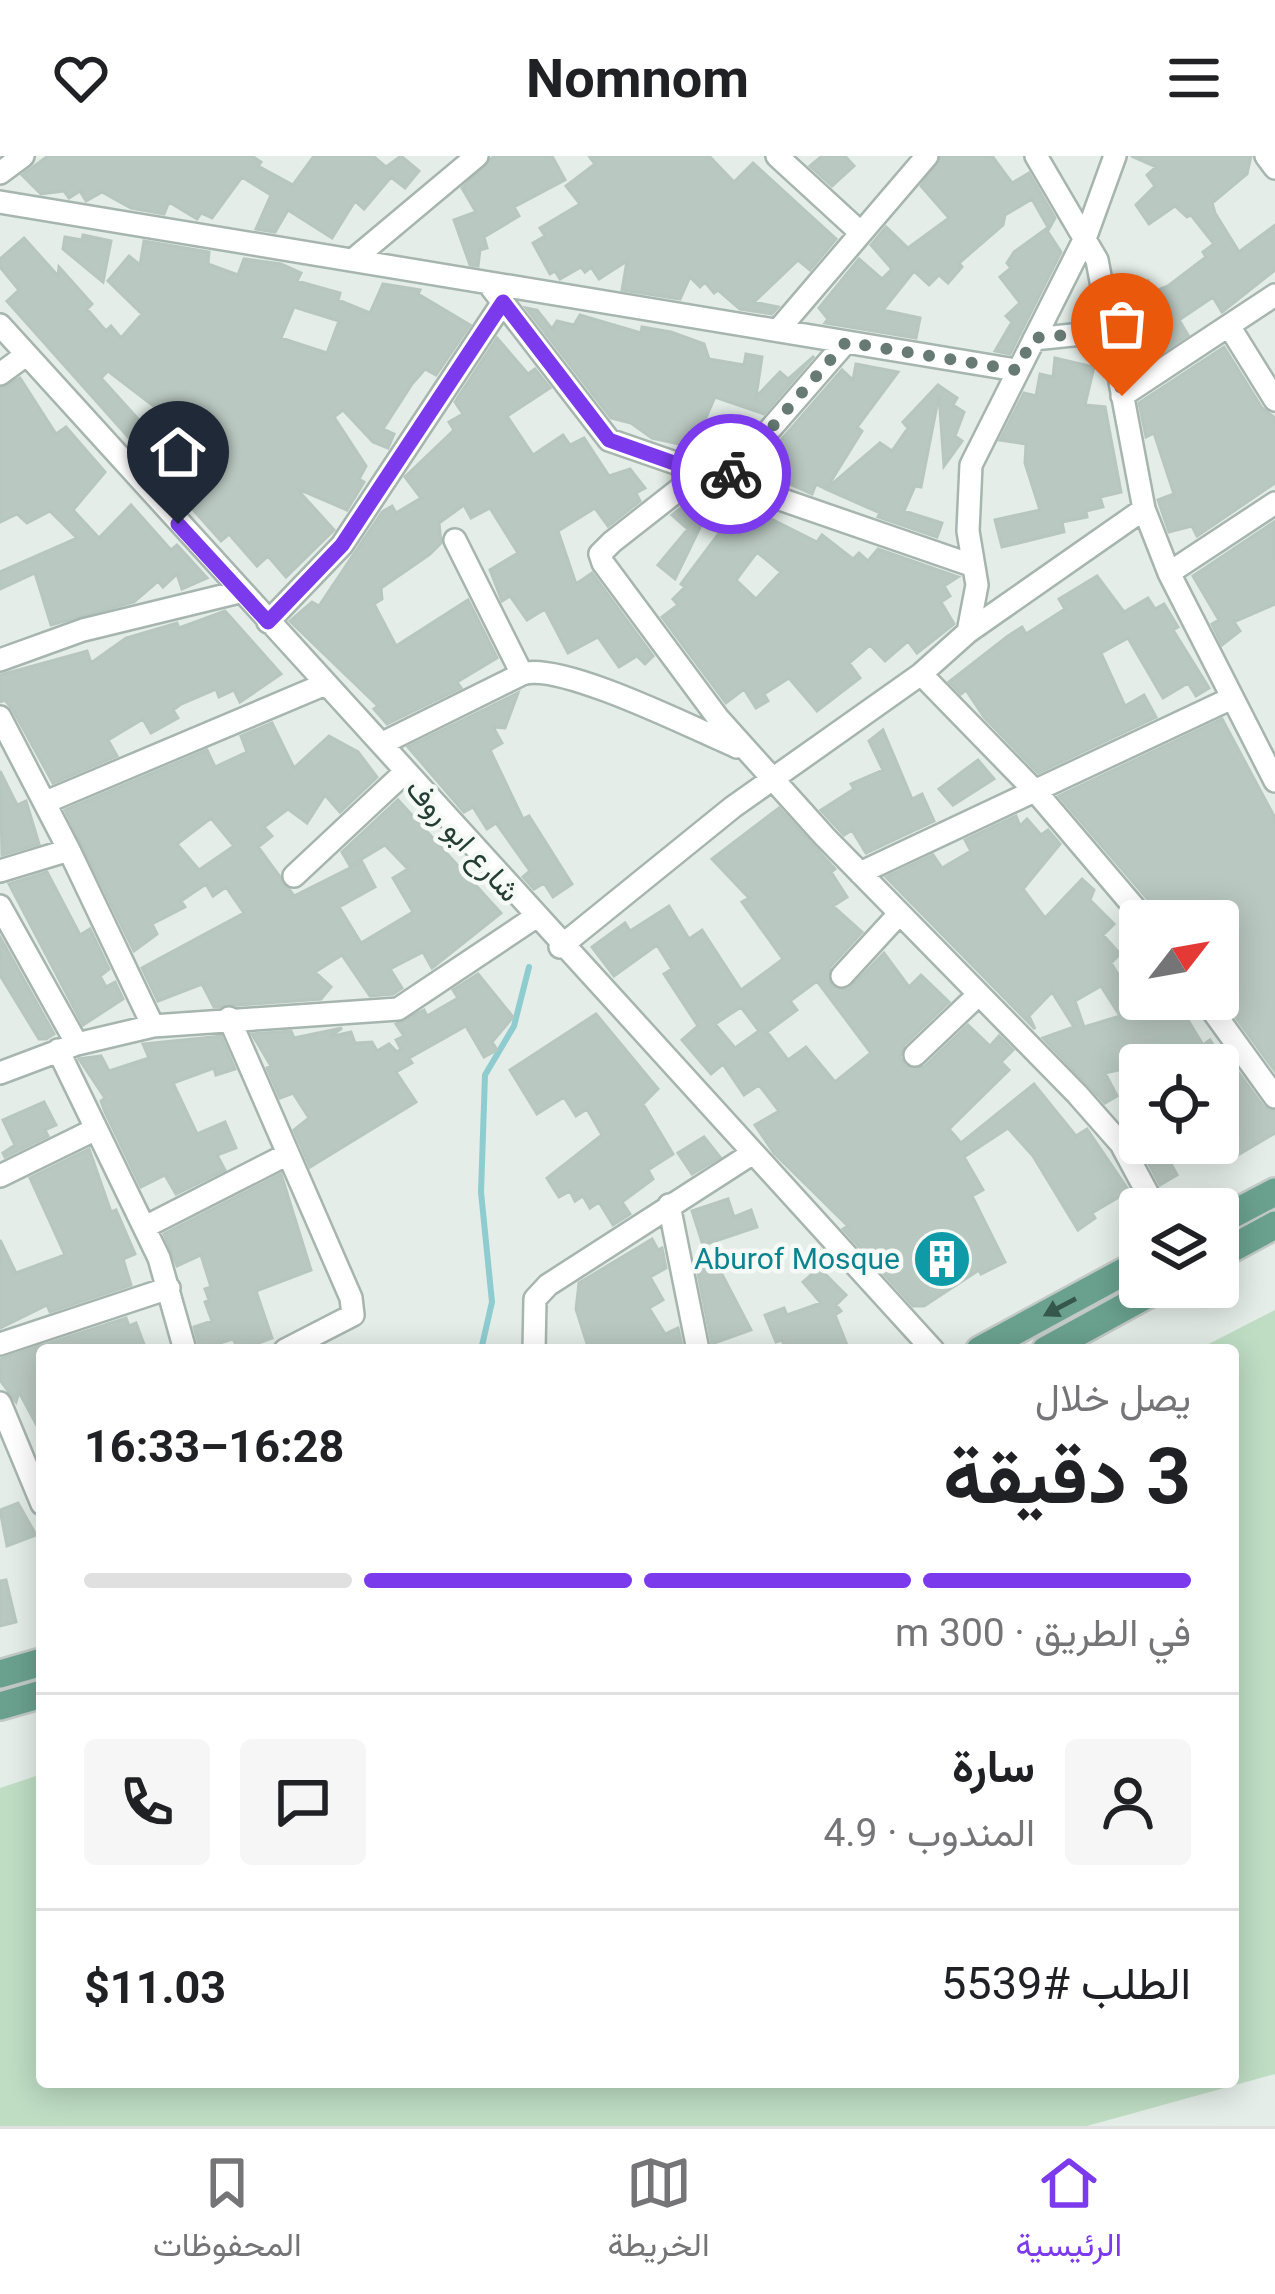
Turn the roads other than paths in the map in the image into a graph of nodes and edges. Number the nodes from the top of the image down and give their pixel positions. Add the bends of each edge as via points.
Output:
1 (23, 156) edge
2 (478, 156) edge
3 (777, 156) edge
4 (927, 156) edge
5 (1036, 156) edge
6 (1115, 156) edge
7 (1266, 156) edge
8 (1275, 168) edge
9 (0, 173) edge
10 (0, 202) edge
11 (861, 232) junction
12 (1086, 236) junction
13 (354, 260) junction
14 (497, 294) junction
15 (1275, 295) edge
16 (0, 325) edge
17 (1229, 326) junction
18 (779, 329) junction
19 (1111, 331) junction
20 (1034, 338) junction
21 (846, 342) junction
22 (26, 355) junction
23 (1016, 370) junction
24 (0, 374) edge
25 (1122, 396) junction
26 (1275, 400) edge
27 (700, 473) junction
28 (725, 481) junction
29 (1275, 503) edge
30 (1144, 509) junction
31 (455, 540) dead end
32 (971, 565) junction
33 (1169, 573) junction
34 (239, 592) junction
35 (268, 622) junction
36 (968, 632) junction
37 (0, 660) edge
38 (522, 674) junction
39 (921, 674) junction
40 (322, 685) junction
41 (1232, 698) junction
42 (0, 717) edge
43 (385, 742) junction
44 (1266, 742) edge
45 (746, 751) junction
46 (404, 774) junction
47 (770, 778) junction
48 (1275, 781) edge
49 (1037, 794) junction
50 (46, 802) junction
51 (69, 850) junction
52 (0, 871) edge
53 (860, 873) junction
54 (294, 876) dead end
55 (1128, 900) edge
56 (0, 906) edge
57 (899, 914) junction
58 (534, 918) junction
59 (560, 946) junction
60 (842, 976) dead end
61 (978, 995) junction
62 (229, 1018) junction
63 (1219, 1020) edge
64 (153, 1025) junction
65 (68, 1047) junction
66 (914, 1055) dead end
67 (0, 1072) edge
68 (1275, 1097) edge
69 (97, 1129) junction
70 (753, 1153) junction
71 (286, 1155) junction
72 (0, 1176) edge
73 (1145, 1188) edge
74 (1275, 1192) edge
75 (669, 1205) junction
76 (1239, 1211) edge
77 (1275, 1225) edge
78 (145, 1227) junction
79 (1239, 1245) edge
80 (1119, 1274) edge
81 (170, 1288) junction
82 (1123, 1308) edge
83 (0, 1344) edge
84 (184, 1344) edge
85 (297, 1344) edge
86 (535, 1344) edge
87 (697, 1344) edge
88 (928, 1344) edge
89 (991, 1344) edge
90 (1057, 1344) edge
91 (0, 1402) edge
92 (36, 1474) edge
93 (36, 1664) edge
94 (0, 1674) edge
95 (36, 1696) edge
96 (0, 1706) edge

1 - 9 street
2 - 13 street
3 - 11 street
4 - 11 street
5 - 12 street
6 - 12 street
7 - 8 street
10 - 13 street
11 - 18 street
12 - 19 street
12 - 20 street
13 - 14 street
14 - 18 street
14 - 27 street via 609,440
14 - 35 street via 342,545
15 - 17 street
16 - 22 street, شارع ابو روف
17 - 25 street
17 - 26 street
18 - 21 street
19 - 20 street
19 - 25 street
20 - 23 street
21 - 23 street
21 - 28 street
22 - 24 street
22 - 34 street, شارع ابو روف
23 - 32 street via 971,465
25 - 30 street
27 - 28 street
27 - 45 street via 601,554
28 - 32 street
29 - 33 street
30 - 33 street
30 - 36 street
31 - 38 street
32 - 36 street
33 - 41 street
34 - 35 street, شارع ابو روف
34 - 37 street via 83,630
35 - 40 street, شارع ابو روف
36 - 39 street
38 - 43 street
38 - 45 street via 542,671 604,690
39 - 47 street
39 - 49 street
40 - 43 street, شارع ابو روف
40 - 50 street
41 - 44 street
41 - 49 street
42 - 50 street
43 - 46 street, شارع ابو روف
44 - 48 street
45 - 47 street
46 - 54 street
46 - 58 street, شارع ابو روف
47 - 53 street
47 - 59 street
49 - 53 street
49 - 55 street
50 - 51 street
51 - 52 street
51 - 64 street
53 - 57 street
56 - 65 street
57 - 60 street
57 - 61 street
58 - 59 street, شارع ابو روف
58 - 62 street via 398,1009
59 - 70 street, شارع ابو روف
61 - 66 street
61 - 73 street via 1121,1144
62 - 64 street
62 - 71 street
63 - 68 street
64 - 65 street
65 - 67 street
65 - 69 street
69 - 72 street
69 - 78 street
70 - 75 street
70 - 88 street, شارع ابو روف
71 - 78 street
71 - 85 street via 351,1298 352,1315
74 - 76 main road
75 - 86 street via 535,1299
75 - 87 street
77 - 79 main road
78 - 81 street
80 -> 89 main road
81 - 83 street
81 - 84 street
82 - 90 main road
91 - 92 street
93 - 94 main road
95 - 96 main road

